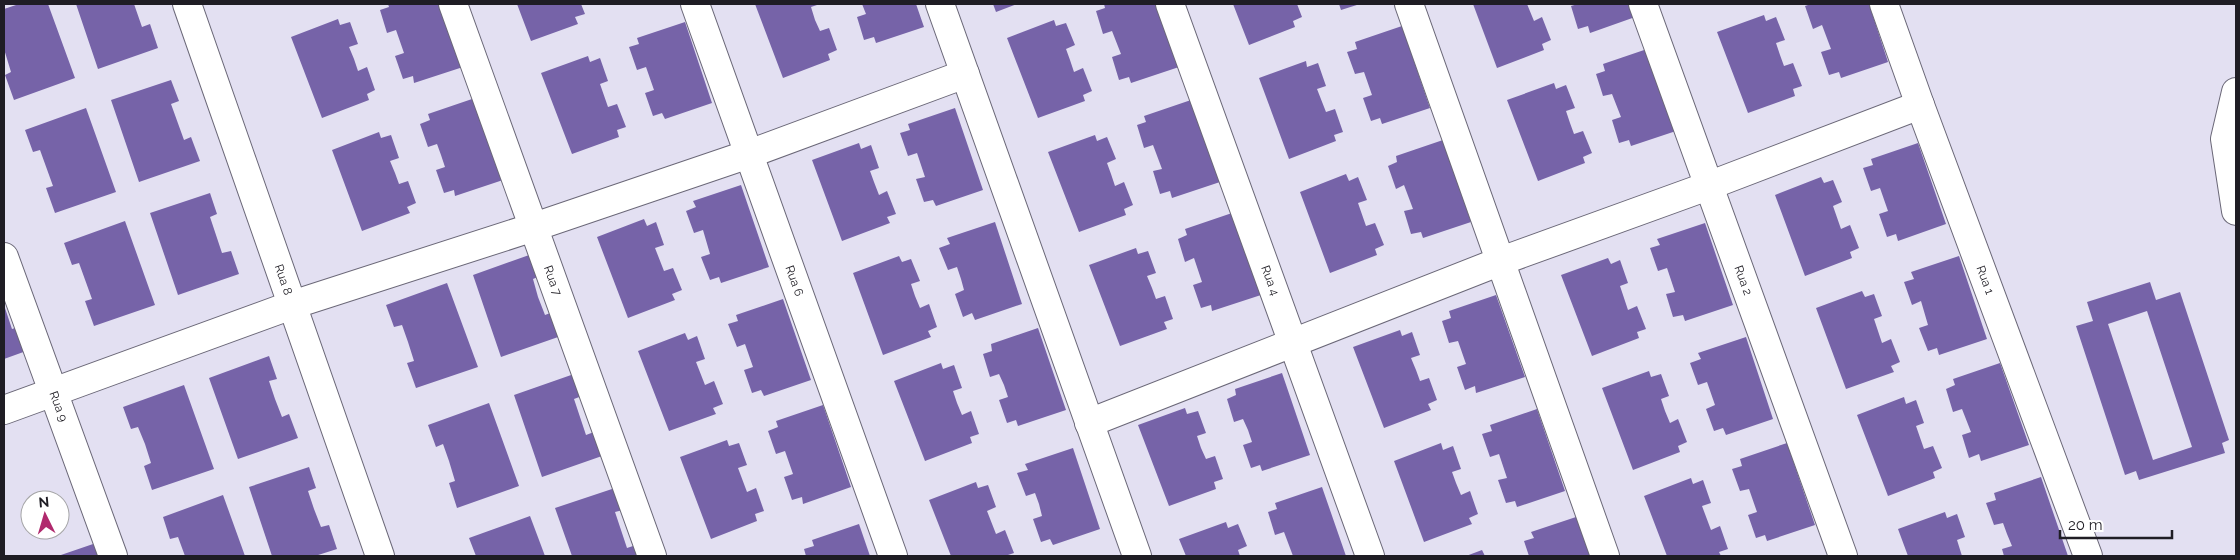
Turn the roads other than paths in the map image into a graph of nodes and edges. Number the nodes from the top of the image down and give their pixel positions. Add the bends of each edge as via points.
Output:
1 (187, 4) edge
2 (453, 4) edge
3 (695, 4) edge
4 (940, 4) edge
5 (1170, 4) edge
6 (1409, 4) edge
7 (1643, 4) edge
8 (1884, 4) edge
9 (965, 74) junction
10 (2236, 92) edge
11 (1920, 105) junction
12 (749, 154) junction
13 (1708, 186) junction
14 (2236, 211) edge
15 (534, 227) junction
16 (4, 257) edge
17 (1501, 262) junction
18 (292, 305) junction
19 (1292, 344) junction
20 (53, 391) junction
21 (4, 410) edge
22 (1089, 423) junction
23 (113, 556) edge
24 (380, 556) edge
25 (652, 556) edge
26 (893, 556) edge
27 (1137, 556) edge
28 (1370, 556) edge
29 (1606, 556) edge
30 (1842, 556) edge
31 (2088, 556) edge

1 - 18 street, Rua 8
2 - 15 street, Rua 7
3 - 12 street, Rua 6
4 - 9 street
5 - 19 street, Rua 4
6 - 17 street
7 - 13 street, Rua 2
8 - 11 street, Rua 1
9 - 12 street
9 - 22 street
10 - 14 street via 2225,139
11 - 13 street
11 - 31 street, Rua 1
12 - 15 street
12 - 26 street, Rua 6
13 - 17 street
13 - 30 street, Rua 2
15 - 18 street
15 - 25 street, Rua 7
16 - 20 street, Rua 9
17 - 19 street
17 - 29 street
18 - 20 street
18 - 24 street, Rua 8
19 - 22 street
19 - 28 street, Rua 4
20 - 21 street
20 - 23 street, Rua 9
22 - 27 street

